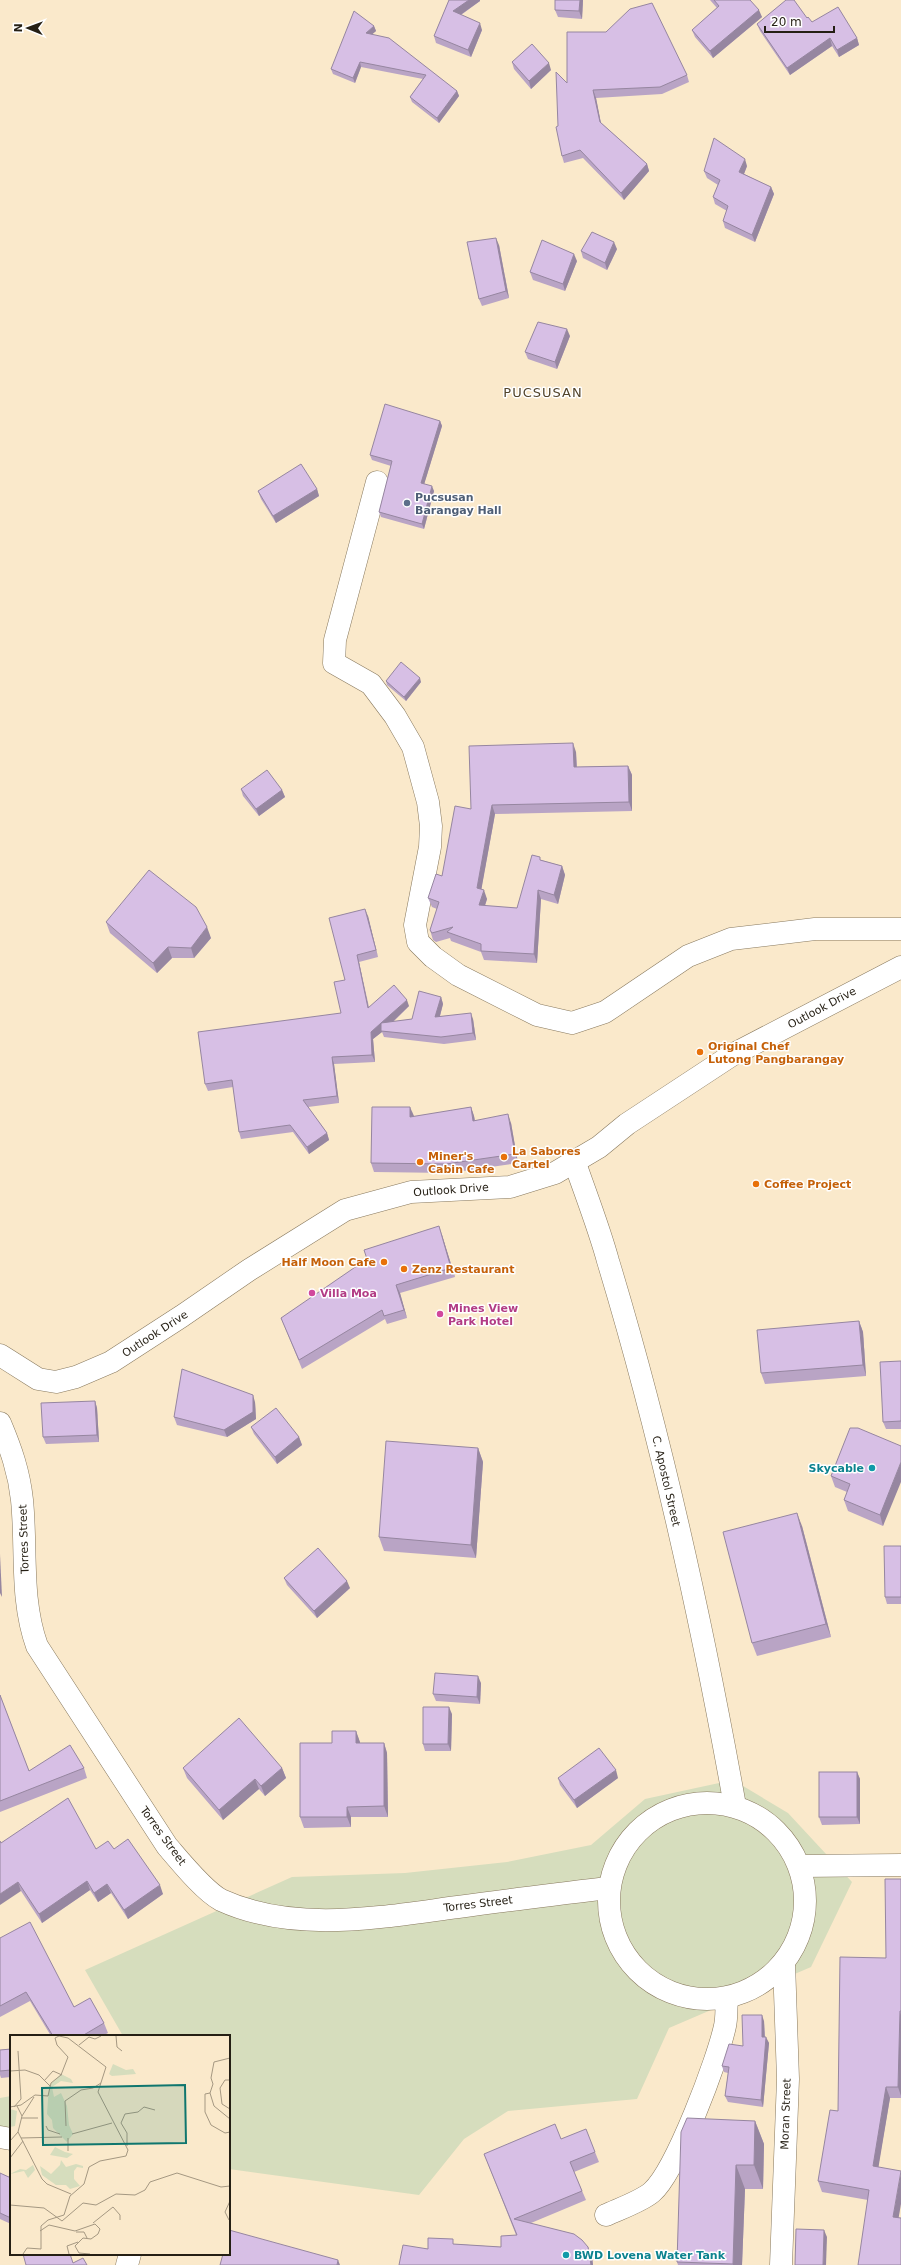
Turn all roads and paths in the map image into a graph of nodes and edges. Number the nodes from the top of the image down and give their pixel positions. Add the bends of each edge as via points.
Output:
1 (377, 482) dead end
2 (901, 929) edge
3 (901, 967) edge
4 (575, 1163) junction
5 (0, 1355) edge
6 (0, 1424) edge
7 (736, 1806) junction
8 (901, 1865) edge
9 (800, 1866) junction
10 (608, 1888) junction
11 (784, 1963) junction
12 (727, 1999) junction
13 (0, 2137) edge
14 (10, 2138) edge
15 (606, 2215) dead end
16 (130, 2255) edge
17 (127, 2265) edge
18 (780, 2265) edge

1 - 2 street via 335,640 334,663 371,684 395,716 413,747 428,802 431,826 430,847 415,925 418,942 433,958 458,975 537,1015 572,1023 605,1012 688,956 731,939 815,929
3 - 4 street, Outlook Drive via 732,1055 627,1124
4 - 5 street, Outlook Drive via 555,1173 510,1187 411,1192 345,1210 111,1362 76,1377 56,1382 38,1379
4 - 7 street, C. Apostol Street via 608,1259 645,1389 710,1672
6 - 10 street, Torres Street via 15,1458 22,1500 27,1604 37,1646 168,1846 190,1872 220,1899 270,1915 336,1920 388,1916
7 - 9 street via 763,1819 785,1840
7 - 10 street via 693,1802 653,1817 623,1848
8 - 9 street
9 - 11 street via 806,1900 802,1926
10 - 12 street via 610,1926 627,1960 654,1986 689,1999
11 - 12 street via 768,1979 748,1992
11 - 18 street, Moran Street via 788,2079
12 - 15 street via 725,2026 710,2073 684,2139 664,2178 652,2193
13 - 14 street
16 - 17 street

